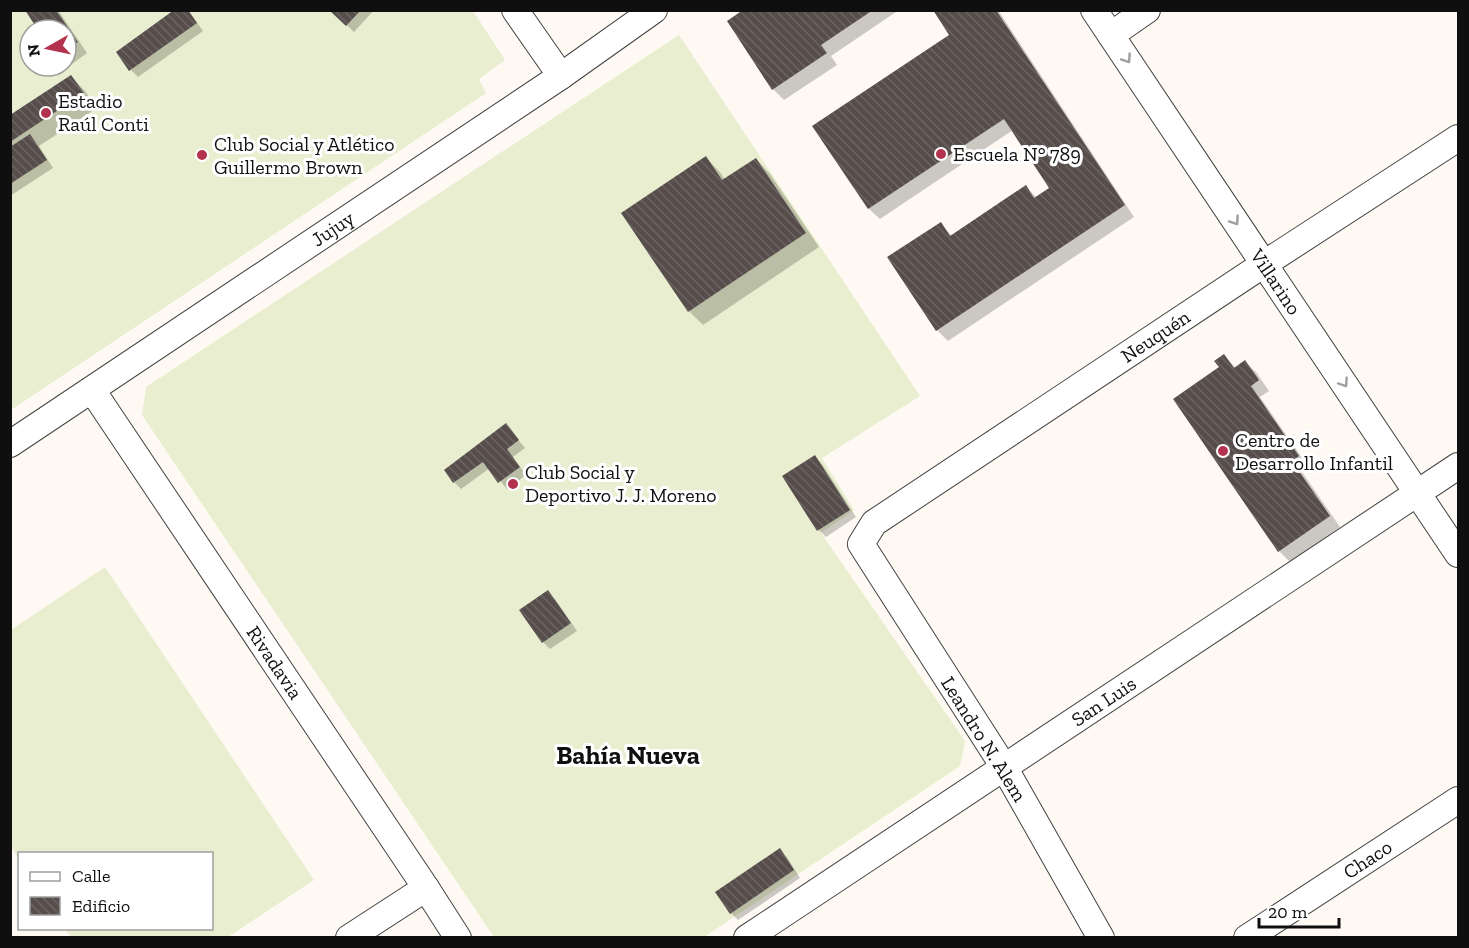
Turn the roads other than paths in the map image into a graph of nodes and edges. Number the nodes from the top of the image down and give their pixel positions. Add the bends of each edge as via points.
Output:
1 (515, 10) edge
2 (654, 10) edge
3 (1094, 10) edge
4 (1147, 10) edge
5 (1111, 35) junction
6 (561, 76) junction
7 (1458, 138) edge
8 (1264, 264) junction
9 (92, 390) junction
10 (10, 444) edge
11 (1458, 466) edge
12 (1418, 492) junction
13 (861, 544) joint
14 (1458, 554) edge
15 (1004, 767) junction
16 (1458, 800) edge
17 (426, 888) junction
18 (349, 938) edge
19 (458, 938) edge
20 (747, 938) edge
21 (1101, 938) edge
22 (1247, 938) edge

1 - 6 street
2 - 6 street, Jujuy
3 - 5 street, Villarino
4 - 5 street
5 -> 8 street, Villarino
6 - 9 street, Jujuy
7 - 8 street, Neuquén
8 -> 12 street, Villarino
8 - 13 street, Neuquén via 874,523
9 - 10 street, Jujuy
9 - 17 street, Rivadavia
11 - 12 street, San Luis
12 - 14 street, Villarino
12 - 15 street, San Luis
13 - 15 street, Leandro N. Alem
15 - 20 street, San Luis
15 - 21 street, Leandro N. Alem
16 - 22 street, Chaco
17 - 18 street
17 - 19 street, Rivadavia

